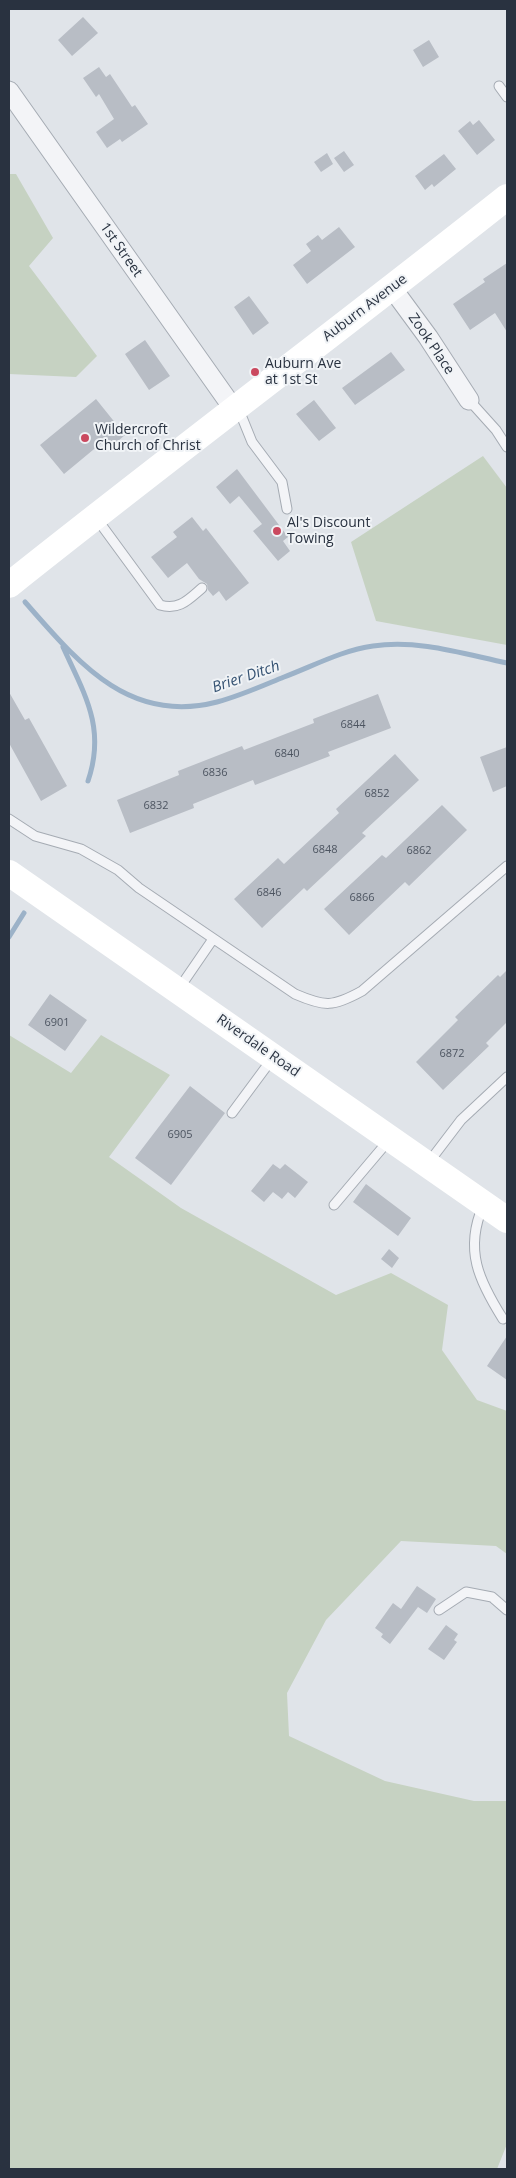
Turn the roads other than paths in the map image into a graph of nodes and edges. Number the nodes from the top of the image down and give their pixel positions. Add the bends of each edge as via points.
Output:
1 (499, 86) dead end
2 (9, 92) edge
3 (507, 97) edge
4 (507, 197) edge
5 (392, 288) junction
6 (468, 400) joint
7 (235, 406) junction
8 (507, 447) edge
9 (287, 509) dead end
10 (95, 517) junction
11 (9, 585) edge
12 (202, 588) dead end
13 (9, 819) edge
14 (507, 866) edge
15 (9, 873) edge
16 (213, 939) junction
17 (178, 990) junction
18 (274, 1056) junction
19 (507, 1077) edge
20 (232, 1113) dead end
21 (391, 1138) junction
22 (428, 1164) junction
23 (484, 1203) junction
24 (334, 1205) dead end
25 (507, 1220) edge
26 (503, 1319) dead end
27 (439, 1610) dead end
28 (507, 1610) edge

1 - 3 lane
2 - 7 street, 1st Street
4 - 5 street, Auburn Avenue
5 - 6 street, Zook Place
5 - 7 street, Auburn Avenue
6 - 8 lane
7 - 9 lane via 252,442 282,482
7 - 10 street, Auburn Avenue
10 - 11 street, Auburn Avenue
10 - 12 lane via 160,605 169,608 180,606
13 - 16 lane via 35,836 81,849 118,870
14 - 16 lane via 376,981 349,999 329,1004 317,1004 295,994
15 - 17 street, Riverdale Road
16 - 17 lane
17 - 18 street, Riverdale Road
18 - 20 lane
18 - 21 street, Riverdale Road
19 - 22 lane via 461,1120
21 - 22 street, Riverdale Road
21 - 24 lane
22 - 23 street, Riverdale Road
23 - 25 street, Riverdale Road
23 - 26 lane via 473,1249 484,1287
27 - 28 lane via 466,1592 492,1598

